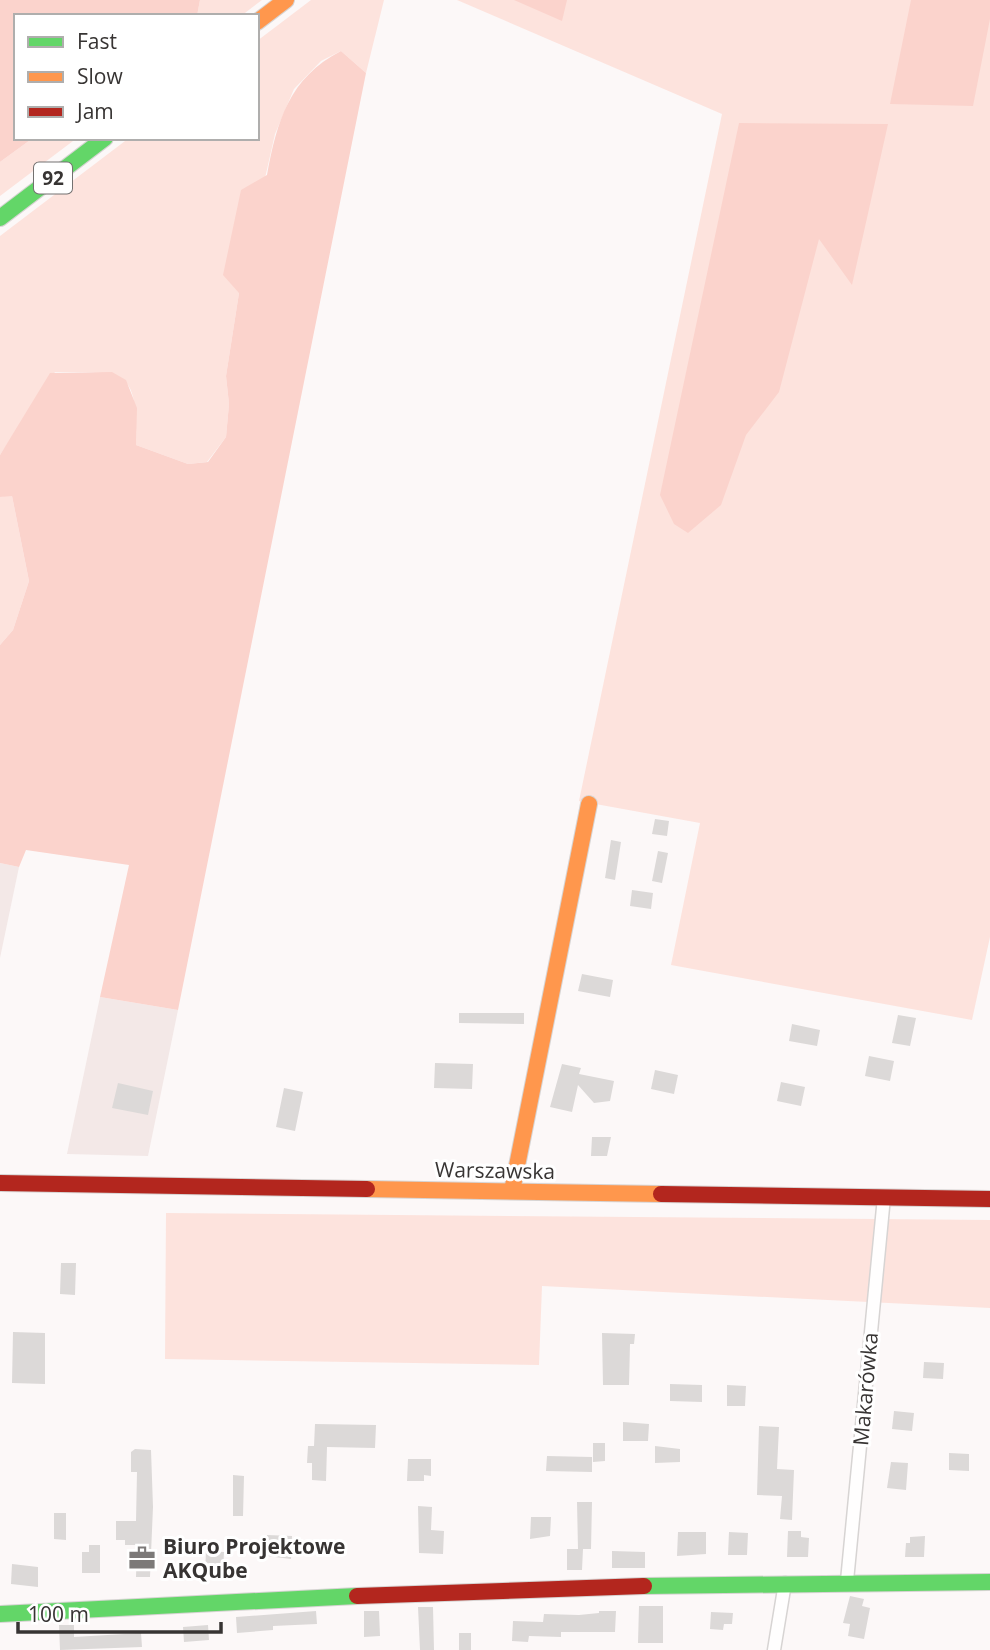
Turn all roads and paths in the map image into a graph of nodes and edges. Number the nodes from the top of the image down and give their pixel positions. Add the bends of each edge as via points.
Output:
1 (286, 0) edge
2 (259, 20) edge
3 (102, 140) edge
4 (0, 218) edge
5 (589, 804) dead end
6 (0, 1183) edge
7 (512, 1191) junction
8 (884, 1197) junction
9 (990, 1199) edge
10 (847, 1581) junction
11 (990, 1582) edge
12 (785, 1583) junction
13 (0, 1614) edge
14 (774, 1650) edge

1 - 2 street
3 - 4 street, 92
5 - 7 street
6 - 7 street, Warszawska
7 - 8 street, Warszawska
8 - 9 street, Warszawska
8 - 10 street, Makarówka
10 - 11 street
10 - 12 street
12 - 13 street via 484,1589
12 - 14 street

